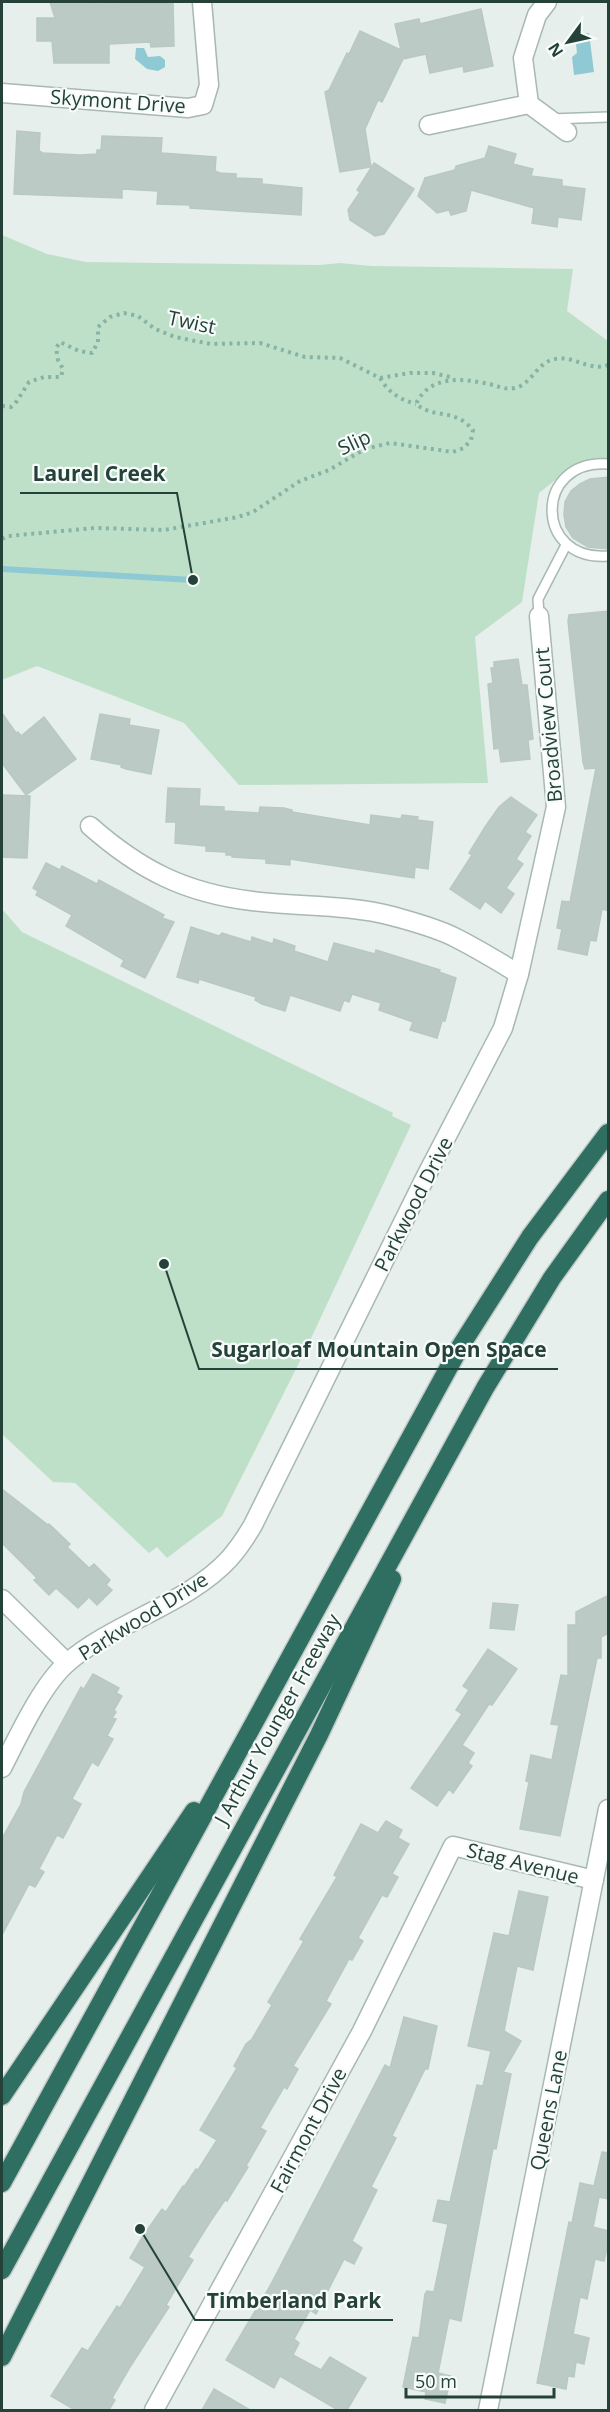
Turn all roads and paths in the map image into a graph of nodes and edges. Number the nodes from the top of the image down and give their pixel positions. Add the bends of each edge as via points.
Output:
1 (202, 2) edge
2 (547, 2) edge
3 (2, 93) edge
4 (529, 104) junction
5 (609, 117) edge
6 (549, 119) junction
7 (429, 125) dead end
8 (567, 132) dead end
9 (609, 365) edge
10 (380, 378) junction
11 (454, 378) junction
12 (416, 404) junction
13 (2, 406) edge
14 (609, 464) edge
15 (2, 539) edge
16 (566, 544) junction
17 (609, 556) edge
18 (539, 616) joint
19 (90, 826) dead end
20 (519, 974) junction
21 (609, 1125) edge
22 (609, 1133) edge
23 (581, 1168) junction
24 (609, 1200) edge
25 (464, 1425) junction
26 (2, 1599) edge
27 (67, 1663) junction
28 (252, 1725) junction
29 (2, 1768) edge
30 (609, 1809) edge
31 (453, 1846) joint
32 (594, 1880) junction
33 (2, 2096) edge
34 (2, 2184) edge
35 (2, 2270) edge
36 (2, 2357) edge
37 (154, 2410) edge
38 (488, 2410) edge

1 - 3 street, Skymont Drive via 209,85 203,105 188,108
2 - 4 street via 537,15 523,58
4 - 6 street
4 - 7 street
5 - 6 lane
6 - 8 street
9 - 11 path via 587,367 565,358 554,359 543,363 526,382 512,389
10 - 11 path via 433,373
10 - 12 path via 398,399
10 - 13 path, Twist via 340,358 305,357 260,343 211,344 175,337 138,316 124,313 110,317 98,327 98,342 92,353 60,342 56,348 63,369 61,377 29,382 11,407
11 - 12 path via 427,388
12 - 15 path, Slip via 423,410 460,418 472,430 471,440 453,452 390,443 365,449 238,517 164,530 95,528
14 - 16 lane via 579,467 557,488 552,518
16 - 17 lane via 580,553
16 - 18 lane via 538,599
18 - 20 street, Broadview Court via 556,807
19 - 20 street via 143,867 200,891 251,901 390,915 455,937
20 - 27 street, Parkwood Drive via 503,1028 254,1525 228,1560 199,1584
21 - 23 highway
22 - 23 highway, J Arthur Younger Freeway
23 - 28 highway, J Arthur Younger Freeway via 518,1255 460,1347
24 - 25 highway, J Arthur Younger Freeway via 529,1314
25 - 35 highway, J Arthur Younger Freeway
25 - 36 highway via 319,1735
26 - 27 street
27 - 29 street, Parkwood Drive via 51,1680
28 - 33 highway
28 - 34 highway, J Arthur Younger Freeway
30 - 32 street, Queens Lane
31 - 32 street, Stag Avenue
31 - 37 street, Fairmont Drive via 362,2031
32 - 38 street, Queens Lane

